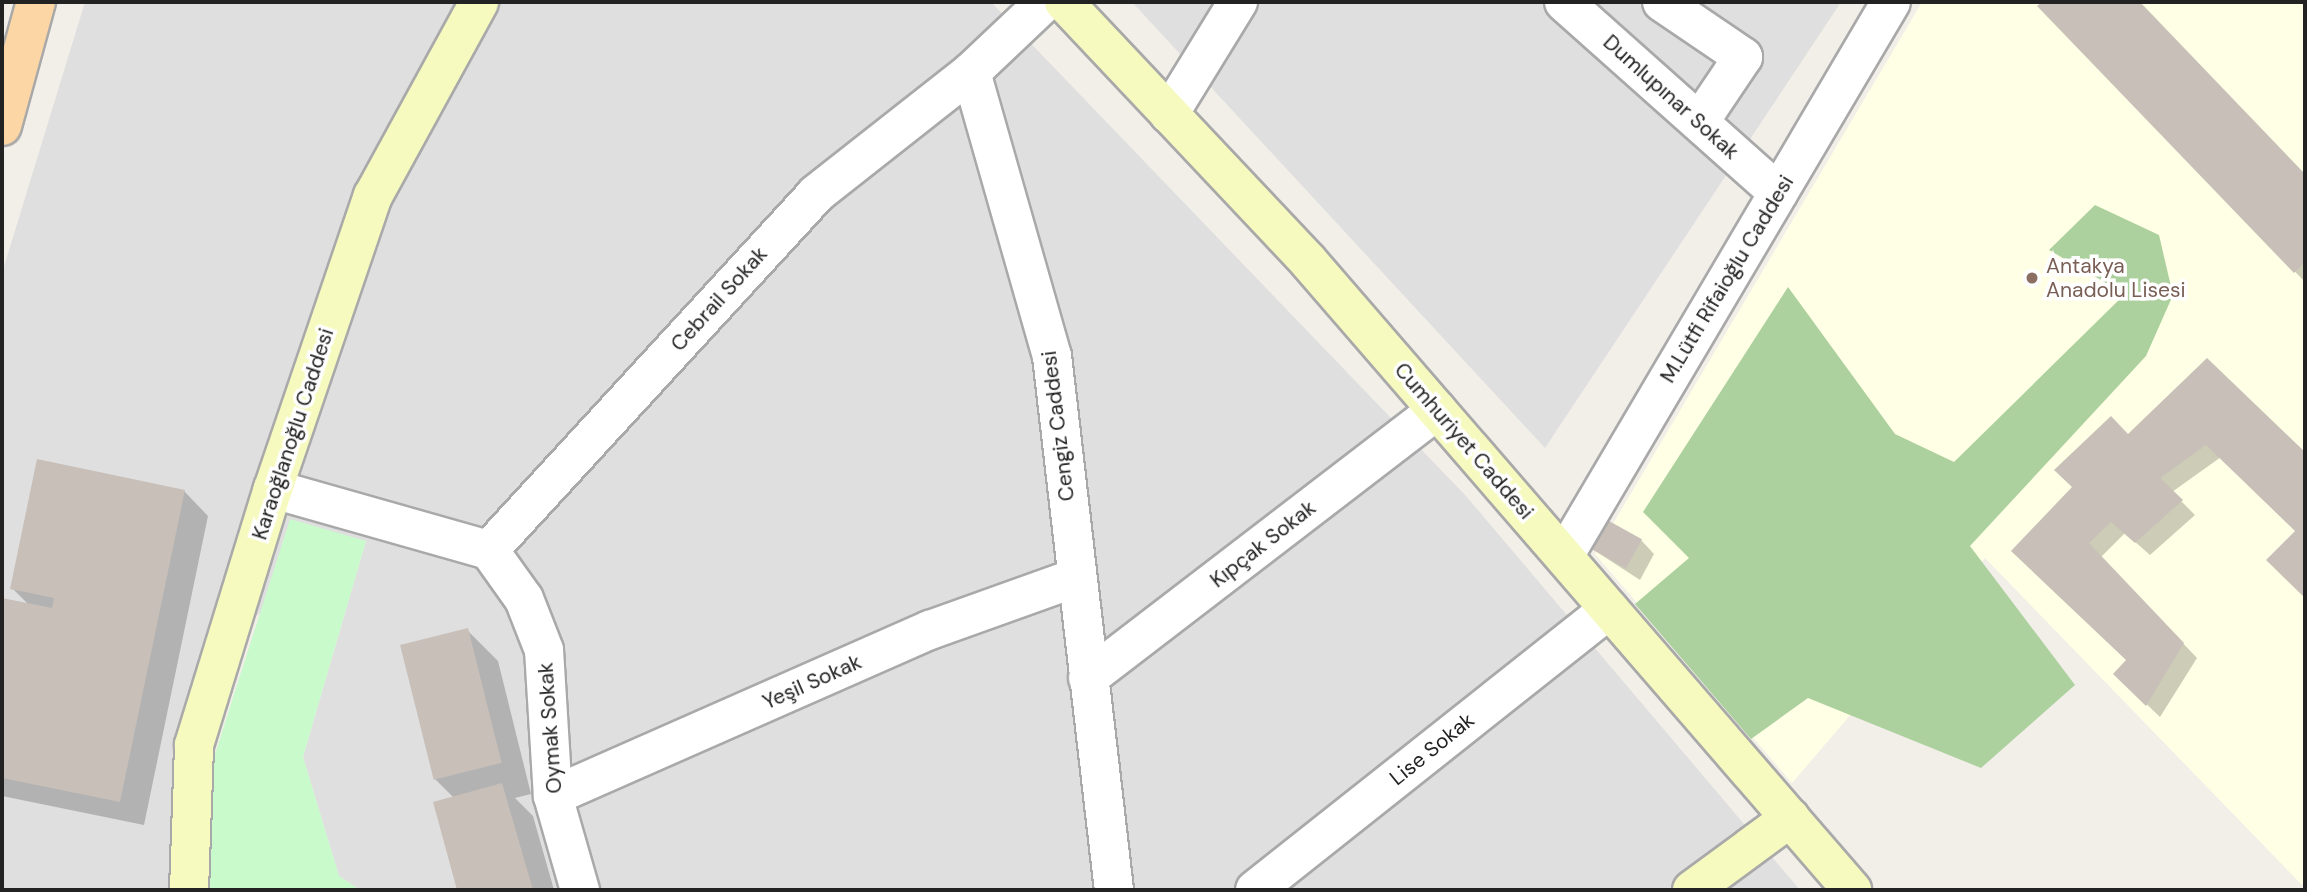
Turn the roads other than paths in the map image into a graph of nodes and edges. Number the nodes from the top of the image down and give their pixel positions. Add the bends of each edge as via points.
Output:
1 (36, 2) edge
2 (479, 2) edge
3 (1045, 2) edge
4 (1064, 2) edge
5 (1238, 2) edge
6 (1564, 2) edge
7 (1662, 2) edge
8 (1891, 2) edge
9 (971, 72) junction
10 (1169, 114) junction
11 (1700, 121) junction
12 (2, 126) edge
13 (1778, 193) junction
14 (1437, 410) junction
15 (273, 489) junction
16 (489, 550) junction
17 (1564, 556) junction
18 (1075, 578) junction
19 (1609, 608) junction
20 (1088, 678) junction
21 (553, 796) junction
22 (1790, 818) junction
23 (189, 890) edge
24 (580, 890) edge
25 (1114, 890) edge
26 (1255, 890) edge
27 (1692, 890) edge
28 (1852, 890) edge

1 - 12 main road
2 - 15 main road, Karaoğlanoğlu Caddesi via 373,196
3 - 9 street
4 - 10 main road, Cumhuriyet Caddesi
5 - 10 street
6 - 11 street, Dumlupınar Sokak
7 - 11 street via 1743,57
8 - 13 street, M.Lütfi Rifaioğlu Caddesi
9 - 16 street, Cebrail Sokak via 816,194
9 - 18 street, Cengiz Caddesi via 1052,356
10 - 14 main road, Cumhuriyet Caddesi
11 - 13 street, Dumlupınar Sokak
13 - 17 street, M.Lütfi Rifaioğlu Caddesi
14 - 17 main road, Cumhuriyet Caddesi
14 - 20 street, Kıpçak Sokak
15 - 16 street
15 - 23 main road, Karaoğlanoğlu Caddesi via 194,745
16 - 21 street, Oymak Sokak via 524,599 544,650
17 - 19 main road, Cumhuriyet Caddesi
18 - 20 street, Cengiz Caddesi
18 - 21 street, Yeşil Sokak via 930,630
19 - 22 main road, Cumhuriyet Caddesi
19 - 26 street, Lise Sokak
20 - 25 street, Cengiz Caddesi
21 - 24 street, Oymak Sokak
22 - 27 main road
22 - 28 main road, Cumhuriyet Caddesi

